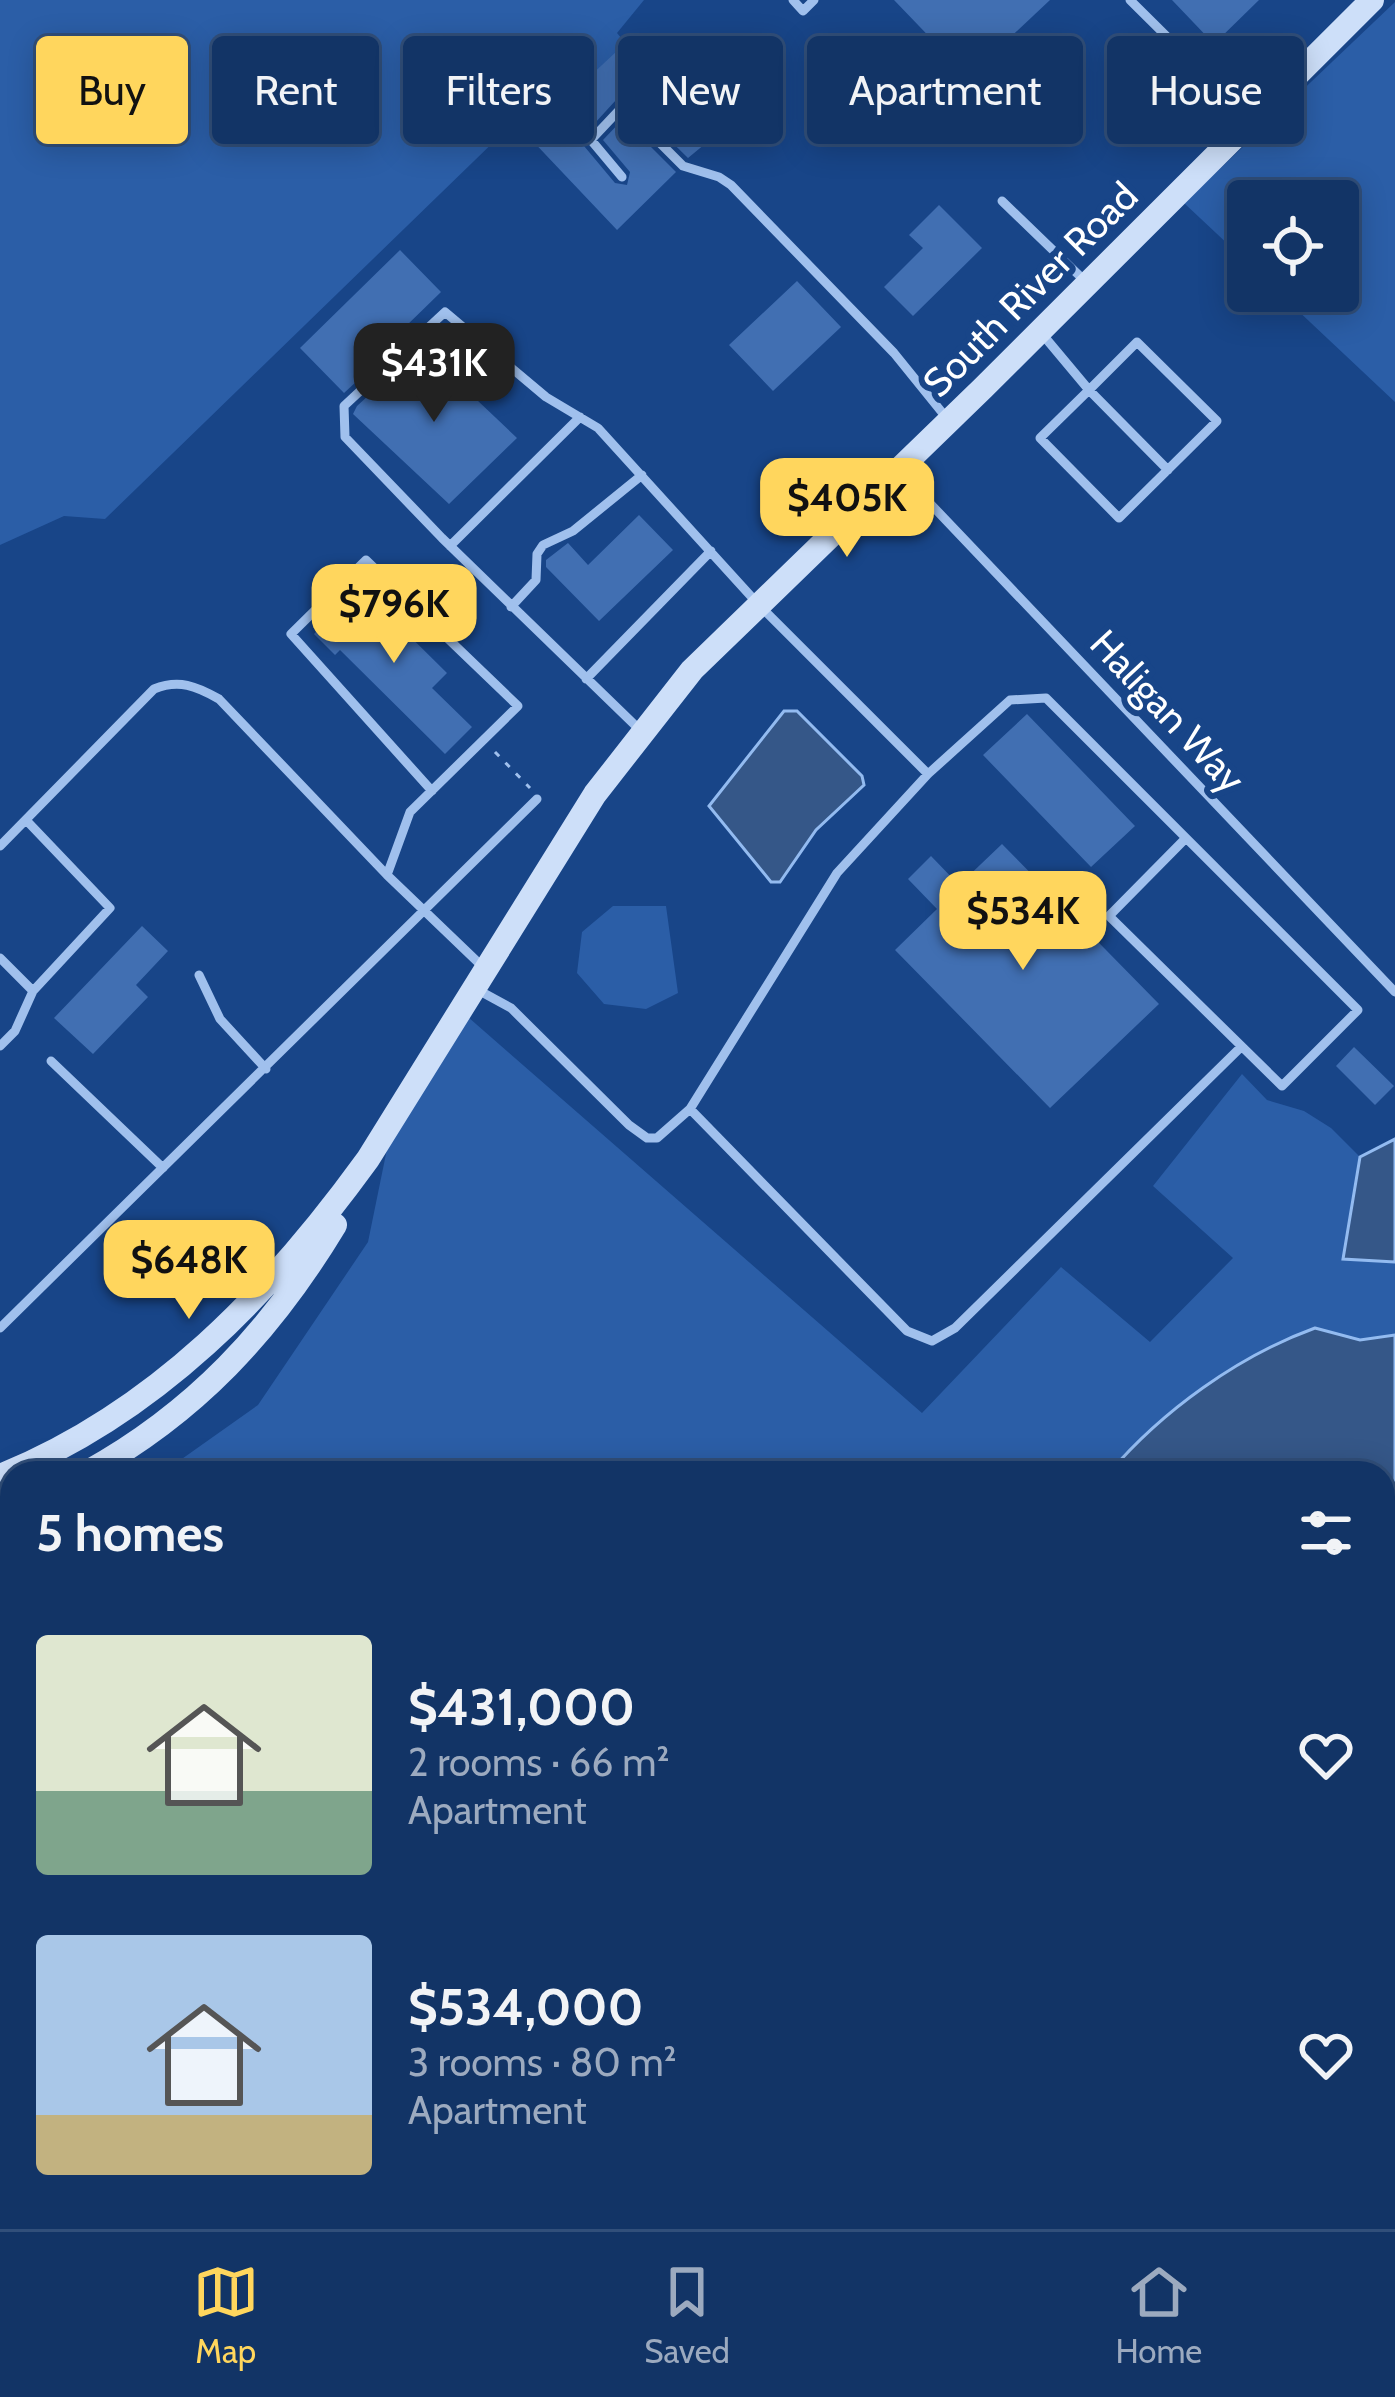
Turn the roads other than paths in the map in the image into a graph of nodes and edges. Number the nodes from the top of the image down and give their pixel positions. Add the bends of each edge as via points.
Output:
1 (793, 0) edge
2 (814, 0) edge
3 (1130, 0) edge
4 (1372, 0) edge
5 (1166, 36) edge
6 (1304, 66) edge
7 (1225, 144) edge
8 (622, 177) dead end
9 (1002, 201) dead end
10 (1087, 283) junction
11 (1040, 331) junction
12 (1089, 390) junction
13 (580, 417) junction
14 (949, 421) junction
15 (898, 470) junction
16 (1168, 470) junction
17 (642, 475) junction
18 (450, 546) junction
19 (711, 551) junction
20 (758, 604) junction
21 (511, 607) junction
22 (586, 679) junction
23 (641, 731) junction
24 (928, 774) junction
25 (432, 790) junction
26 (534, 794) road end
27 (26, 820) junction
28 (1185, 839) junction
29 (0, 846) edge
30 (387, 875) junction
31 (425, 911) junction
32 (0, 958) edge
33 (199, 975) dead end
34 (479, 978) junction
35 (32, 991) junction
36 (1395, 992) edge
37 (0, 1046) edge
38 (1241, 1047) junction
39 (51, 1061) dead end
40 (266, 1069) junction
41 (690, 1109) junction
42 (368, 1159) junction
43 (163, 1168) junction
44 (0, 1328) edge
45 (36, 1461) edge
46 (108, 1461) edge

1 - 2 lane via 803,10
3 - 5 lane
4 - 6 main road, South River Road
7 - 10 main road, South River Road
8 - 14 lane via 591,140 623,106 683,166 731,185 894,352
9 - 10 lane
10 - 11 main road, South River Road
11 - 12 lane
11 - 14 main road, South River Road
12 - 16 lane
12 - 16 lane via 1040,438 1119,518
12 - 16 lane via 1137,341 1217,421
13 - 17 lane
13 - 18 lane
13 - 18 lane via 445,312 344,406 345,437
14 - 15 main road, South River Road
15 - 20 main road, South River Road
15 - 36 lane, Haligan Way
17 - 19 lane
17 - 21 lane via 543,545 536,580
18 - 21 lane
19 - 20 lane
19 - 22 lane
20 - 23 main road, South River Road
20 - 24 lane
21 - 22 lane
22 - 23 lane
23 - 34 main road, South River Road
24 - 28 lane via 1010,700 1046,698
24 - 41 lane via 837,873
25 - 25 lane via 518,706 366,560 291,634
25 - 30 lane via 410,812
26 - 31 lane
27 - 29 lane
27 - 30 lane via 154,689 196,685 219,699
27 - 35 lane via 110,908
28 - 38 lane via 1108,916
28 - 38 lane via 1358,1010 1282,1086
30 - 31 lane
31 - 34 lane
31 - 40 lane
32 - 35 lane
33 - 40 lane via 220,1018
34 - 41 lane via 647,1138 669,1131
34 - 42 main road, South River Road
35 - 37 lane
38 - 41 lane via 955,1328 932,1341 907,1331
39 - 43 lane
40 - 43 lane
42 - 45 main road, South River Road via 204,1349 121,1413
42 - 46 main road, South River Road via 286,1300 221,1376
43 - 44 lane

